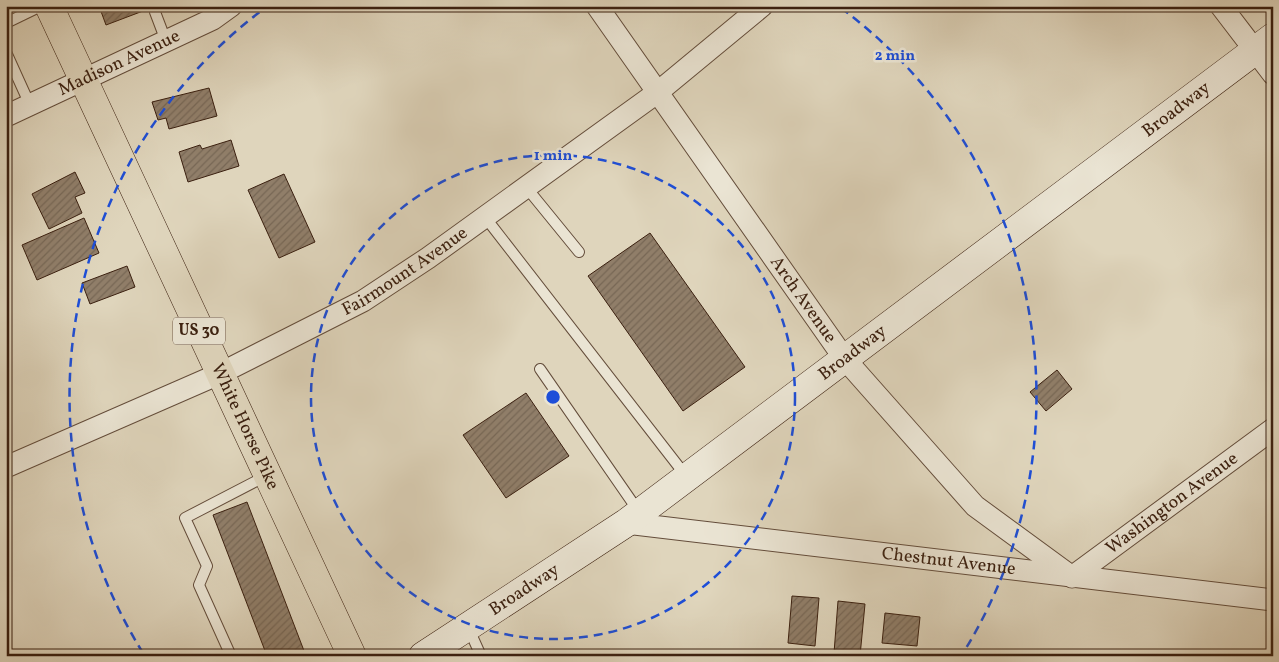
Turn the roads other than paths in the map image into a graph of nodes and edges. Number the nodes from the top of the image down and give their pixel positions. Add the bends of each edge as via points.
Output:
1 (41, 6) edge
2 (48, 6) edge
3 (155, 6) edge
4 (231, 6) edge
5 (597, 6) edge
6 (762, 6) edge
7 (1221, 6) edge
8 (6, 22) edge
9 (166, 41) junction
10 (1264, 44) edge
11 (6, 52) edge
12 (1273, 74) edge
13 (83, 79) junction
14 (658, 92) junction
15 (30, 105) junction
16 (6, 116) edge
17 (526, 187) junction
18 (485, 217) junction
19 (579, 252) dead end
20 (844, 358) junction
21 (540, 369) dead end
22 (219, 374) junction
23 (1273, 428) edge
24 (6, 467) edge
25 (267, 475) junction
26 (687, 477) junction
27 (633, 518) junction
28 (1072, 576) junction
29 (1273, 600) edge
30 (468, 626) junction
31 (425, 655) edge
32 (231, 656) edge
33 (352, 656) edge
34 (481, 656) edge

1 - 8 lane
2 - 13 highway, White Horse Pike / US 30
3 - 9 lane
4 - 9 street, Madison Avenue via 213,19
5 - 14 street, Arch Avenue
6 - 14 street, Fairmount Avenue
7 - 10 street
9 - 13 street, Madison Avenue
10 - 12 street
10 - 20 street, Broadway
11 - 15 lane
13 - 15 street, Madison Avenue
13 - 22 highway, White Horse Pike / US 30
14 - 17 street, Fairmount Avenue
14 - 20 street, Arch Avenue
15 - 16 street, Madison Avenue
17 - 18 street, Fairmount Avenue
17 - 19 lane
18 - 22 street, Fairmount Avenue via 363,301
18 - 26 lane
20 - 26 street, Broadway
20 - 28 street, Arch Avenue via 975,506
21 - 27 lane
22 - 24 street, Fairmount Avenue
22 - 25 highway, White Horse Pike / US 30
23 - 28 street, Washington Avenue
25 - 32 lane via 185,518 208,566 199,585
25 - 33 highway, White Horse Pike / US 30
26 - 27 street, Broadway
27 - 28 street, Chestnut Avenue
27 - 30 street, Broadway
28 - 29 street, Chestnut Avenue
30 - 31 street, Broadway
30 - 34 lane

